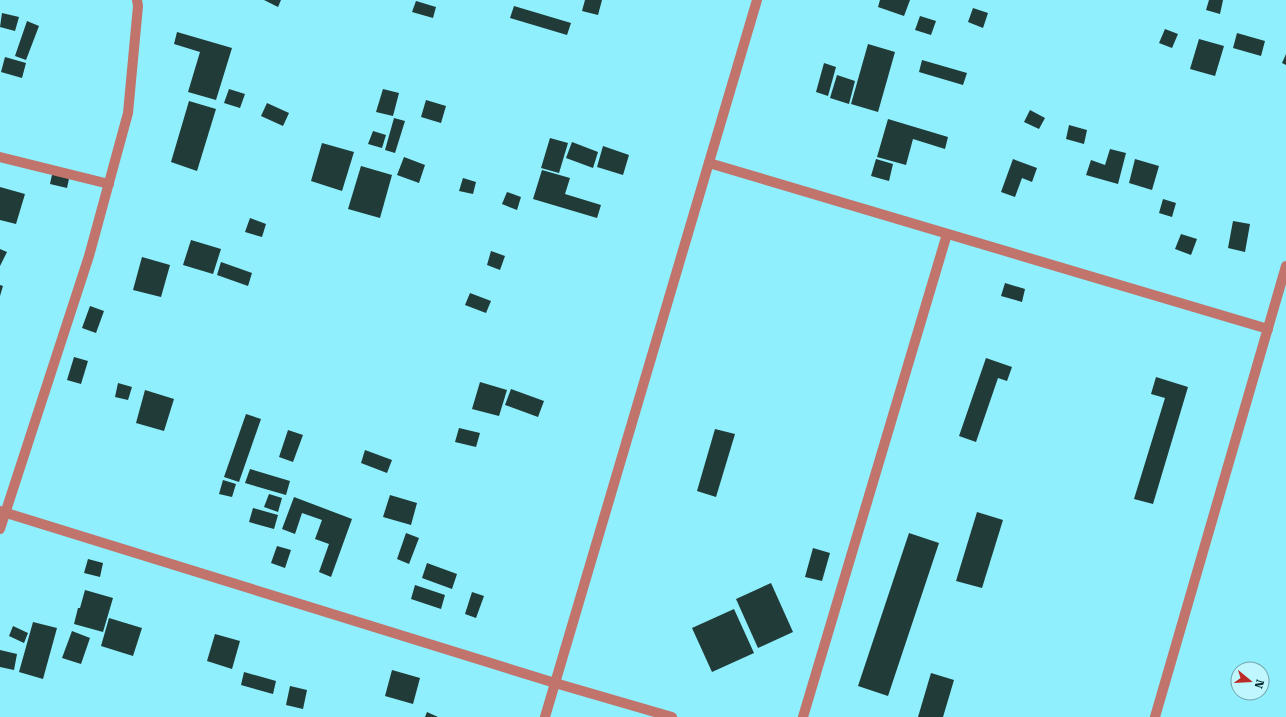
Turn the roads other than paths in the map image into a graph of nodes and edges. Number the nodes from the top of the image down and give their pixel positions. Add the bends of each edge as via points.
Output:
1 (137, 0) edge
2 (757, 0) edge
3 (0, 157) edge
4 (709, 163) junction
5 (109, 184) junction
6 (947, 234) junction
7 (1286, 266) edge
8 (1268, 329) junction
9 (2, 512) edge
10 (0, 529) edge
11 (555, 683) junction
12 (545, 717) edge
13 (672, 717) edge
14 (804, 717) edge
15 (1155, 717) edge

1 - 5 street via 128,114
2 - 4 street
3 - 5 street
4 - 6 street
4 - 11 street
5 - 9 street via 89,256
6 - 8 street
6 - 14 street
7 - 8 street
8 - 15 street
9 - 10 street
9 - 11 street
11 - 12 street
11 - 13 street

